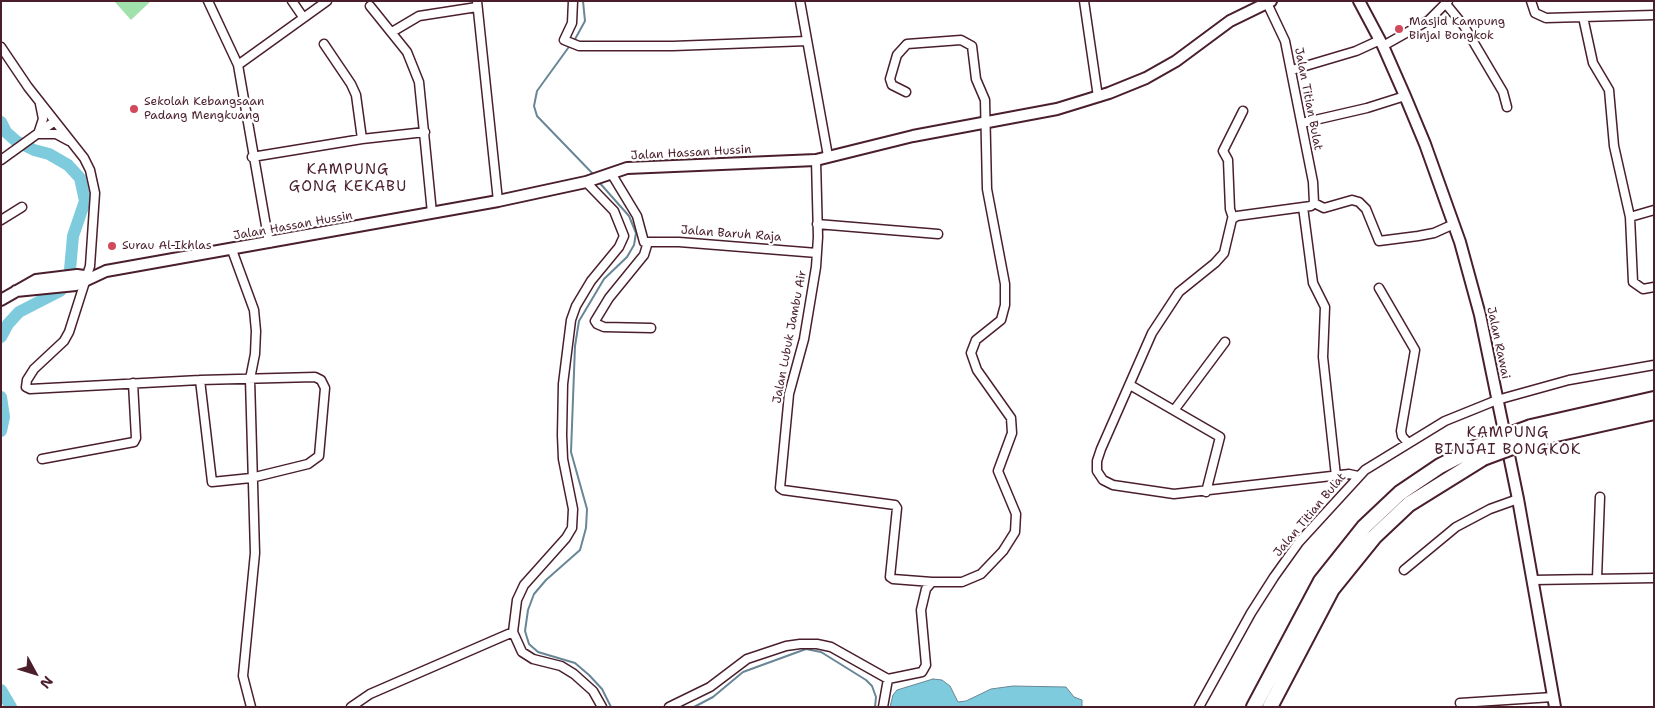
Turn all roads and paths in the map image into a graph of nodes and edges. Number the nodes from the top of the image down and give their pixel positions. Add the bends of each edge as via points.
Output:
1 (208, 1) edge
2 (292, 1) edge
3 (327, 1) edge
4 (573, 1) edge
5 (800, 1) edge
6 (1084, 1) edge
7 (1359, 1) edge
8 (1269, 2) edge
9 (1447, 3) edge
10 (477, 4) edge
11 (1531, 4) edge
12 (370, 6) dead end
13 (1654, 15) edge
14 (303, 17) junction
15 (1583, 17) junction
16 (392, 32) junction
17 (807, 41) junction
18 (1382, 43) junction
19 (324, 44) dead end
20 (1, 47) edge
21 (238, 65) junction
22 (1292, 70) junction
23 (906, 92) dead end
24 (1405, 96) junction
25 (1098, 97) junction
26 (40, 102) junction
27 (1507, 107) dead end
28 (1243, 111) dead end
29 (55, 120) junction
30 (987, 120) junction
31 (1302, 123) junction
32 (425, 132) junction
33 (38, 134) junction
34 (362, 139) junction
35 (74, 144) junction
36 (828, 156) junction
37 (252, 158) junction
38 (1, 160) edge
39 (816, 160) junction
40 (606, 174) junction
41 (588, 181) junction
42 (498, 201) junction
43 (1314, 203) junction
44 (22, 207) dead end
45 (1303, 207) junction
46 (1654, 210) edge
47 (432, 213) junction
48 (1630, 216) junction
49 (1234, 218) junction
50 (1, 220) edge
51 (817, 224) junction
52 (1454, 224) junction
53 (938, 234) dead end
54 (645, 242) junction
55 (268, 243) junction
56 (232, 250) junction
57 (817, 253) junction
58 (83, 279) junction
59 (1654, 287) edge
60 (1379, 288) dead end
61 (1, 300) edge
62 (651, 328) dead end
63 (1225, 342) dead end
64 (1654, 365) edge
65 (250, 379) junction
66 (200, 380) junction
67 (134, 383) junction
68 (1130, 385) junction
69 (1654, 399) edge
70 (1497, 400) junction
71 (1175, 409) junction
72 (1654, 412) edge
73 (1533, 433) junction
74 (1408, 443) junction
75 (1481, 452) junction
76 (42, 459) dead end
77 (1336, 476) junction
78 (1358, 476) junction
79 (251, 478) junction
80 (1206, 492) junction
81 (1600, 497) dead end
82 (1518, 499) junction
83 (1404, 570) dead end
84 (1597, 578) junction
85 (1654, 578) edge
86 (1533, 580) junction
87 (932, 582) junction
88 (512, 632) junction
89 (888, 679) junction
90 (1460, 702) dead end
91 (1554, 702) edge
92 (251, 707) edge
93 (351, 707) edge
94 (602, 707) edge
95 (669, 707) edge
96 (883, 707) edge
97 (1199, 707) edge
98 (1254, 707) edge
99 (1270, 707) edge

1 - 21 street
2 - 14 street
3 - 14 street
4 - 17 street via 572,23 564,39 578,46
5 - 17 street
6 - 25 street
7 - 18 street, Jalan Rawai
8 - 22 street, Jalan Titian Bulat via 1285,41
8 - 25 street, Jalan Hassan Hussin via 1230,20 1161,70
9 - 18 street via 1429,20
9 - 27 street via 1503,92
10 - 16 street via 419,16
10 - 42 street
11 - 15 street via 1535,13 1546,18
12 - 16 street
13 - 15 street
14 - 21 street
15 - 48 street via 1593,63 1609,90 1614,146
16 - 32 street via 407,52 418,77
17 - 36 street
18 - 22 street
18 - 24 street, Jalan Rawai
19 - 34 street via 356,95
20 - 26 street
21 - 37 street
22 - 31 street, Jalan Titian Bulat
23 - 30 street via 890,83 897,55 904,47 967,42 972,46 975,75 985,100
24 - 31 street
24 - 52 street, Jalan Rawai
25 - 30 street, Jalan Hassan Hussin via 1040,112
26 - 29 street
26 - 33 street via 42,119
28 - 49 street via 1223,151 1228,160 1230,209
29 - 33 street
29 - 35 street
30 - 36 street, Jalan Hassan Hussin
30 - 87 street via 987,189 1005,284 1005,305 1001,320 980,336 971,353 977,370 1011,418 1012,433 998,471 1016,514 1017,525 1003,551 981,574 962,582
31 - 43 street, Jalan Titian Bulat
32 - 34 street
32 - 47 street
33 - 35 street via 56,134
33 - 38 street
34 - 37 street
35 - 58 street via 90,170 95,193 90,266
36 - 39 street, Jalan Hassan Hussin
37 - 55 street
39 - 40 street, Jalan Hassan Hussin via 627,168
39 - 51 street, Jalan Lubuk Jambu Air
40 - 41 street, Jalan Hassan Hussin
40 - 54 street via 637,216
41 - 42 street, Jalan Hassan Hussin
41 - 88 street via 614,211 624,236 591,281 571,320 563,384 562,435 563,459 573,509 572,528 524,585
42 - 47 street, Jalan Hassan Hussin
43 - 45 street
43 - 52 street via 1324,208 1352,200 1359,202 1366,209 1379,241 1418,236
44 - 50 street
45 - 49 street
45 - 77 street via 1313,283 1325,307 1323,357
46 - 48 street
47 - 55 street, Jalan Hassan Hussin
48 - 59 street via 1633,282 1643,288
49 - 68 street via 1224,254 1183,287 1167,307
51 - 53 street
51 - 57 street, Jalan Lubuk Jambu Air
52 - 70 street, Jalan Rawai via 1480,316
54 - 57 street, Jalan Baruh Raja
54 - 62 street via 644,254 609,298 596,321 604,327
55 - 56 street, Jalan Hassan Hussin
56 - 58 street, Jalan Hassan Hussin via 118,269
56 - 65 street via 254,310 255,354
57 - 87 street, Jalan Lubuk Jambu Air via 804,339 789,394 780,486 783,490 895,505 890,577
58 - 61 street, Jalan Hassan Hussin via 28,282
58 - 67 street via 64,341 34,369 26,387
60 - 74 street via 1415,350 1401,431
63 - 71 street
64 - 70 street, Jalan Titian Bulat via 1569,380
65 - 66 street
65 - 79 street
65 - 79 street via 318,378 325,388 321,450 317,459
66 - 67 street
66 - 79 street via 210,480
67 - 76 street via 134,442
68 - 71 street
68 - 80 street via 1097,461 1100,476 1114,485 1157,492
69 - 73 highway
70 - 74 street, Jalan Titian Bulat via 1445,421
70 - 82 street, Jalan Rawai
71 - 80 street via 1220,437
72 - 73 highway
73 - 75 highway, bridge
74 - 78 street, Jalan Titian Bulat
75 - 98 highway via 1440,466 1400,493 1364,527 1320,581
75 - 99 highway via 1409,504 1374,537 1332,589
77 - 78 street
77 - 80 street
78 - 97 street, Jalan Titian Bulat via 1299,542 1274,577
79 - 92 street via 255,512 254,553 243,676
81 - 84 street
82 - 83 street via 1463,523
82 - 86 street, Jalan Rawai
84 - 85 street
84 - 86 street
86 - 91 street, Jalan Rawai
87 - 89 street via 924,593 921,610 926,667 922,672
88 - 93 street via 370,694
88 - 94 street via 522,652 574,674 593,691
89 - 95 street via 831,647 800,644 747,659 710,687
89 - 96 street
90 - 91 street

